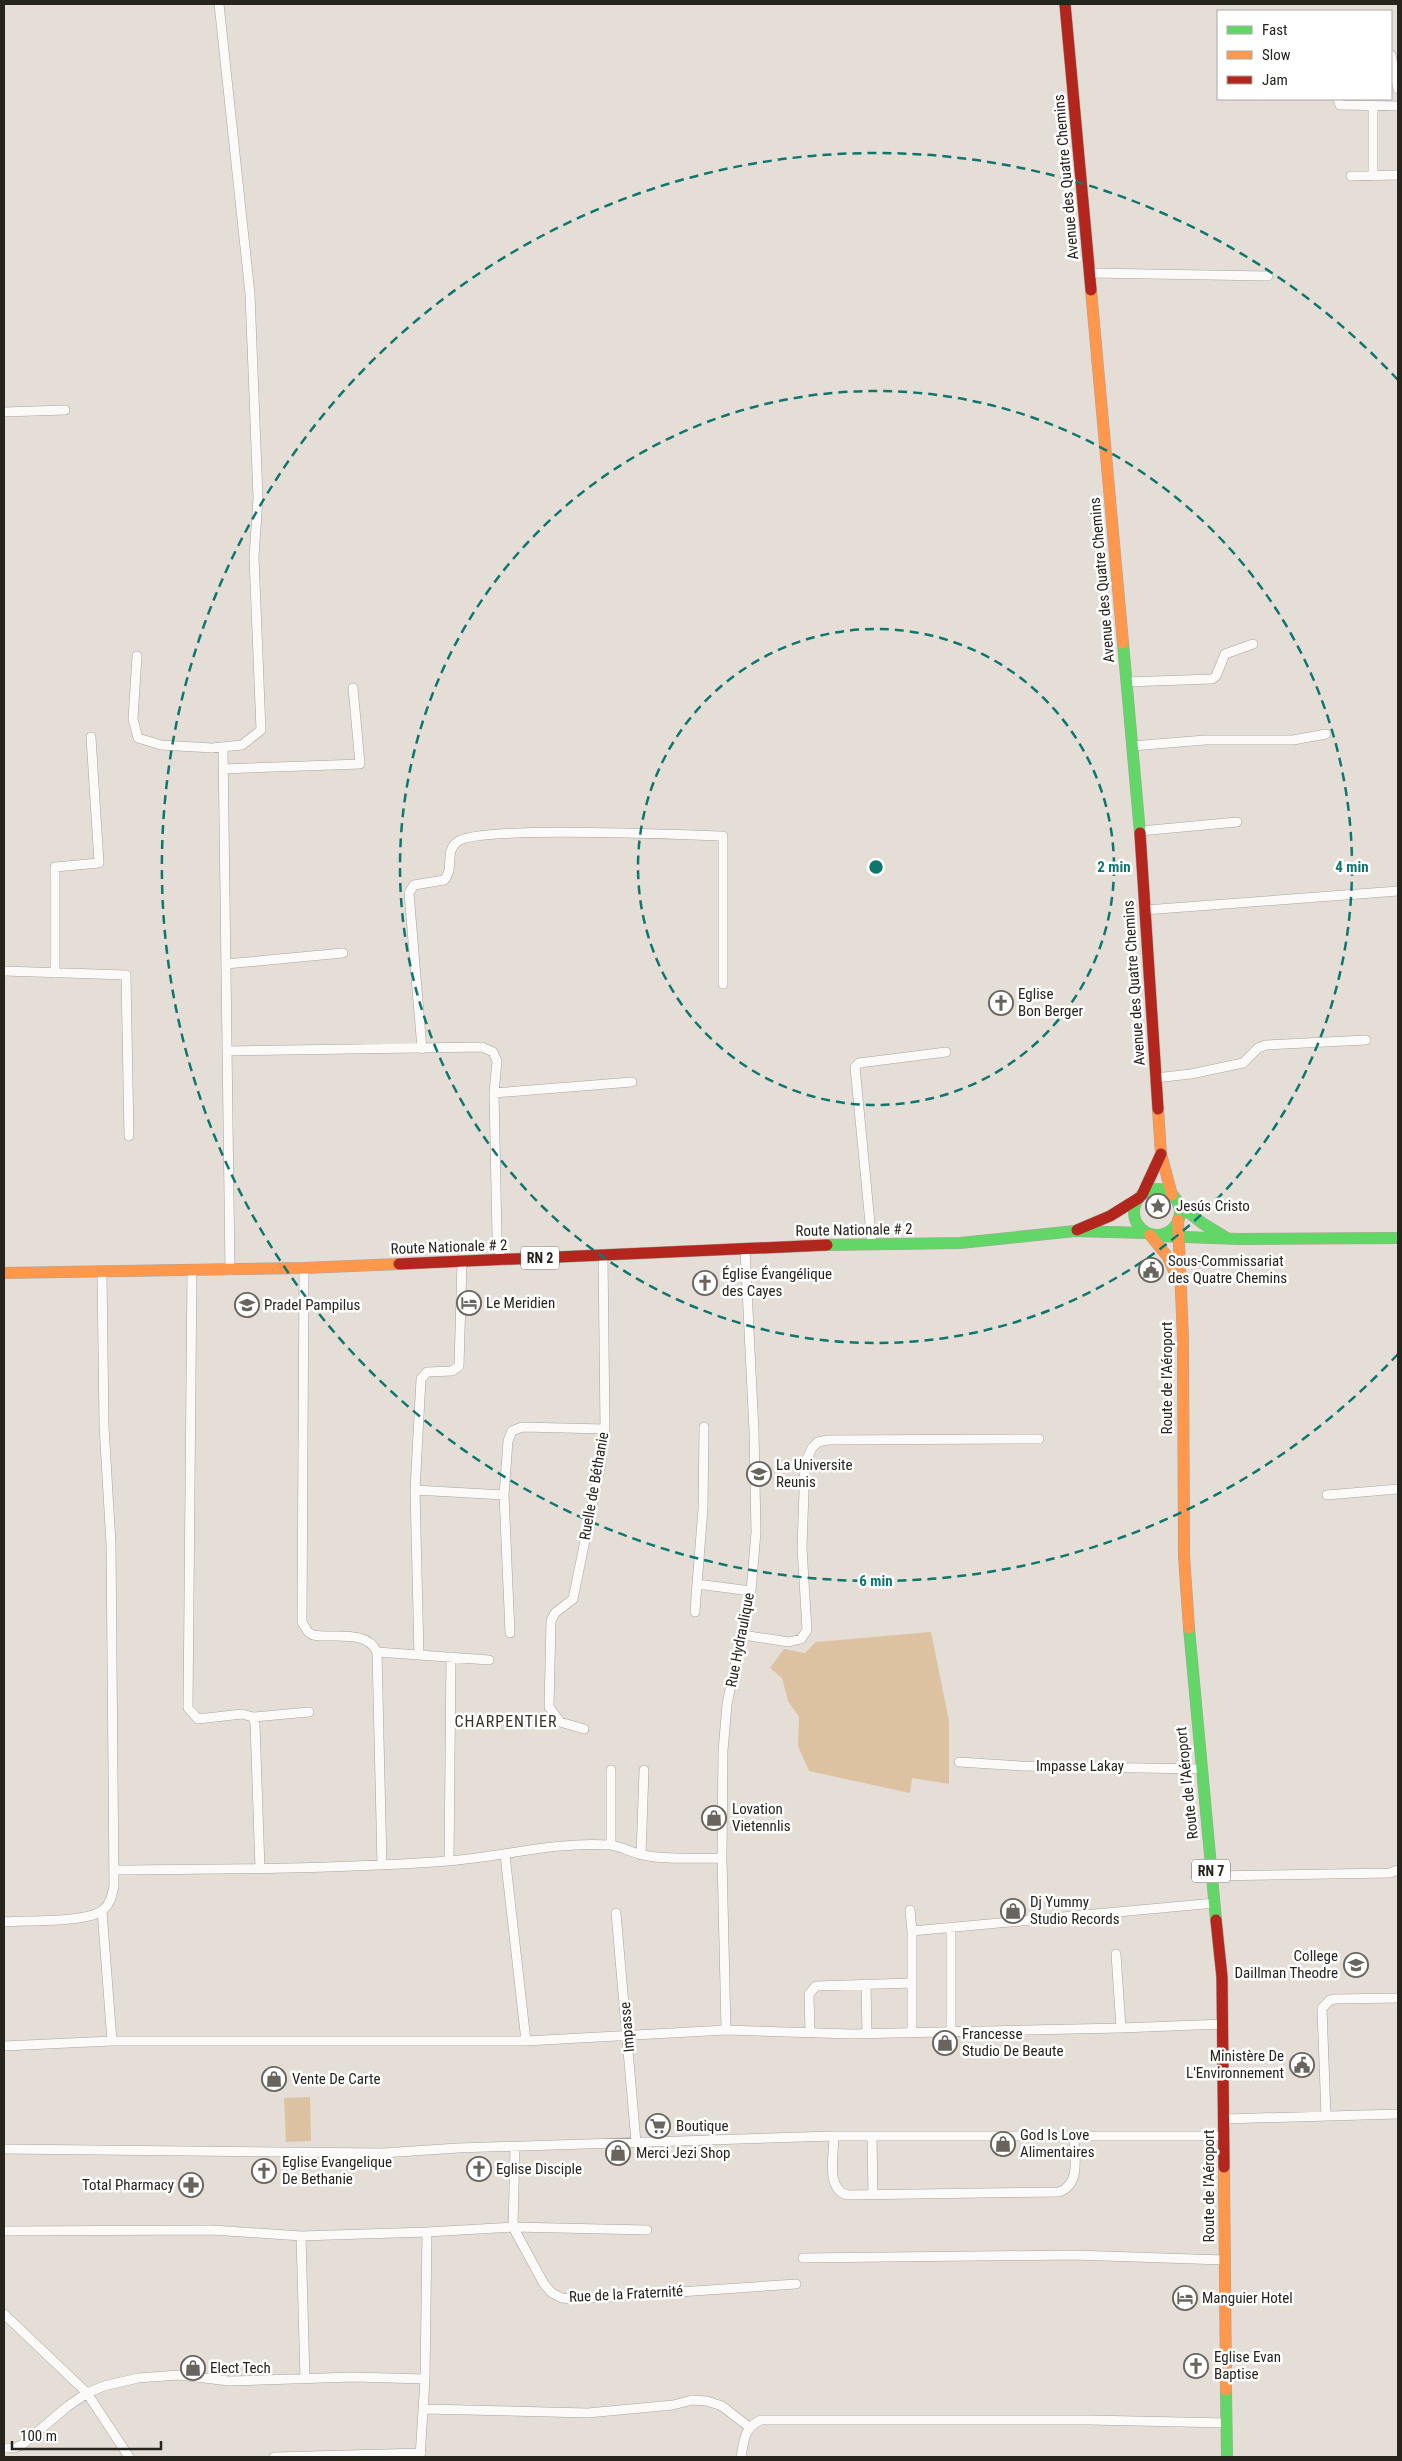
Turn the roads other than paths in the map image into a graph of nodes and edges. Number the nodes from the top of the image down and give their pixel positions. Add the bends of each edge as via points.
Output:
1 (219, 4) edge
2 (1065, 4) edge
3 (1392, 60) edge
4 (1398, 89) edge
5 (1338, 100) edge
6 (1373, 106) junction
7 (1398, 106) edge
8 (1350, 176) dead end
9 (1373, 176) junction
10 (1398, 176) edge
11 (1090, 273) junction
12 (1268, 276) dead end
13 (65, 410) dead end
14 (4, 412) edge
15 (1253, 644) dead end
16 (137, 656) dead end
17 (1126, 682) junction
18 (353, 688) dead end
19 (1326, 734) dead end
20 (91, 737) dead end
21 (1132, 746) junction
22 (222, 747) junction
23 (223, 769) junction
24 (1237, 822) dead end
25 (1140, 831) junction
26 (1398, 892) edge
27 (1145, 910) junction
28 (342, 953) dead end
29 (226, 964) junction
30 (4, 972) edge
31 (55, 973) junction
32 (723, 984) dead end
33 (1366, 1040) dead end
34 (422, 1049) junction
35 (227, 1051) junction
36 (946, 1052) dead end
37 (1155, 1078) junction
38 (632, 1082) dead end
39 (494, 1093) junction
40 (128, 1136) dead end
41 (1161, 1154) junction
42 (1141, 1197) junction
43 (1175, 1199) junction
44 (1178, 1220) junction
45 (1075, 1231) junction
46 (1151, 1234) junction
47 (1179, 1237) junction
48 (1227, 1238) junction
49 (1398, 1238) edge
50 (872, 1244) junction
51 (745, 1249) junction
52 (603, 1255) junction
53 (502, 1260) junction
54 (462, 1262) junction
55 (304, 1268) junction
56 (192, 1270) junction
57 (230, 1270) junction
58 (4, 1272) edge
59 (102, 1272) junction
60 (1180, 1286) junction
61 (704, 1427) dead end
62 (605, 1429) junction
63 (1039, 1439) dead end
64 (1398, 1489) edge
65 (415, 1490) junction
66 (504, 1495) junction
67 (1327, 1495) dead end
68 (697, 1584) junction
69 (750, 1591) junction
70 (695, 1612) dead end
71 (510, 1633) dead end
72 (743, 1635) junction
73 (377, 1652) junction
74 (419, 1655) junction
75 (451, 1657) junction
76 (490, 1660) dead end
77 (309, 1712) dead end
78 (253, 1717) junction
79 (584, 1729) dead end
80 (959, 1762) dead end
81 (1201, 1769) junction
82 (611, 1770) dead end
83 (644, 1770) dead end
84 (611, 1845) junction
85 (505, 1855) junction
86 (641, 1855) junction
87 (722, 1858) junction
88 (449, 1861) junction
89 (382, 1865) junction
90 (260, 1869) junction
91 (115, 1870) junction
92 (1398, 1870) edge
93 (1212, 1876) junction
94 (1215, 1903) junction
95 (910, 1910) dead end
96 (102, 1911) junction
97 (616, 1913) dead end
98 (4, 1922) edge
99 (950, 1927) junction
100 (912, 1931) junction
101 (1116, 1954) dead end
102 (912, 1983) junction
103 (866, 1984) junction
104 (1398, 1998) edge
105 (1223, 2024) junction
106 (1121, 2028) junction
107 (726, 2030) junction
108 (951, 2030) junction
109 (912, 2031) junction
110 (867, 2033) junction
111 (628, 2034) junction
112 (810, 2034) junction
113 (112, 2041) junction
114 (526, 2041) junction
115 (4, 2046) edge
116 (1398, 2114) edge
117 (1326, 2116) junction
118 (1224, 2118) junction
119 (1074, 2135) junction
120 (834, 2136) junction
121 (872, 2136) junction
122 (1225, 2136) junction
123 (636, 2142) junction
124 (515, 2148) junction
125 (4, 2150) edge
126 (873, 2195) junction
127 (514, 2227) junction
128 (647, 2230) dead end
129 (4, 2231) edge
130 (427, 2232) junction
131 (301, 2236) junction
132 (803, 2258) dead end
133 (1224, 2260) junction
134 (796, 2284) dead end
135 (4, 2314) edge
136 (304, 2379) junction
137 (425, 2379) junction
138 (86, 2394) junction
139 (424, 2409) junction
140 (1226, 2423) junction
141 (749, 2427) junction
142 (4, 2448) edge
143 (420, 2455) edge
144 (377, 2456) edge
145 (129, 2457) edge
146 (274, 2457) edge
147 (741, 2457) edge
148 (1227, 2457) edge

1 - 22 street via 250,294 258,498 254,557 261,730 242,745
2 - 11 main road, Avenue des Quatre Chemins
3 - 4 street
5 - 6 street via 1340,105
6 - 7 street
6 - 9 street
8 - 9 street
9 - 10 street
11 - 12 street
11 - 17 main road, Avenue des Quatre Chemins
13 - 14 street
15 - 17 street via 1225,654 1212,679
16 - 22 street via 133,718 138,738 160,746
17 - 21 main road, Avenue des Quatre Chemins
18 - 23 street via 360,764
19 - 21 street via 1293,740 1205,740
20 - 31 street via 99,863 55,867
21 - 25 main road, Avenue des Quatre Chemins
22 - 23 street
23 - 29 street
24 - 25 street
25 - 27 main road, Avenue des Quatre Chemins
26 - 27 street
27 - 37 main road, Avenue des Quatre Chemins
28 - 29 street
29 - 35 street
30 - 31 street
31 - 40 street via 126,975
32 - 34 street via 723,836 530,832 464,838 452,847 450,871 444,880 419,883 409,893
33 - 37 street via 1266,1045 1258,1048 1243,1063
34 - 35 street
34 - 39 street via 488,1049 497,1060
35 - 57 street
36 - 50 street via 855,1067
37 - 41 main road, Avenue des Quatre Chemins
38 - 39 street
39 - 53 street via 497,1236
41 - 42 main road, Avenue des Quatre Chemins
41 - 43 main road, Avenue des Quatre Chemins
42 - 43 main road via 1156,1190
42 - 45 main road, Route Nationale # 2 / RN 2 via 1110,1216
42 - 46 main road via 1134,1214 1138,1224
43 - 44 main road
43 - 48 main road via 1202,1223
44 - 46 main road via 1170,1231
44 - 47 main road, Route de l’Aéroport / RN 7
45 - 46 main road, Route Nationale # 2 / RN 2
45 - 50 main road, Route Nationale # 2 / RN 2 via 960,1243
46 - 47 main road, Route Nationale # 2
46 - 60 main road, Route de l’Aéroport / RN 7 via 1168,1258
47 - 48 main road, Route Nationale # 2
47 - 60 main road, Route de l’Aéroport / RN 7
48 - 49 main road, Route Nationale # 2
50 - 51 main road, Route Nationale # 2 / RN 2
51 - 52 main road, Route Nationale # 2 / RN 2
51 - 69 street, Rue Hydraulique via 756,1532
52 - 53 main road, Route Nationale # 2 / RN 2
52 - 62 street, Ruelle de Béthanie
53 - 54 main road, Route Nationale # 2 / RN 2
54 - 55 main road, Route Nationale # 2 / RN 2
54 - 65 street via 461,1362 456,1369 427,1372 421,1379
55 - 57 main road, Route Nationale # 2 / RN 2
55 - 73 street via 302,1622 313,1635 358,1637 374,1645
56 - 57 main road, Route Nationale # 2 / RN 2
56 - 59 main road, Route Nationale # 2 / RN 2
56 - 78 street via 188,1708 193,1716 203,1720 242,1714
58 - 59 main road, Route Nationale # 2 / RN 2
59 - 91 street via 104,1426 112,1544
60 - 81 main road, Route de l’Aéroport / RN 7 via 1184,1556
61 - 68 street via 704,1510
62 - 66 street via 517,1428 512,1431 508,1441
62 - 79 street, Ruelle de Béthanie via 573,1599 555,1613 551,1621 548,1707 560,1722
63 - 72 street via 818,1442 807,1455 802,1508 807,1630 802,1639 789,1642
64 - 67 street
65 - 66 street
65 - 74 street
66 - 71 street
68 - 69 street
68 - 70 street
69 - 72 street, Rue Hydraulique
72 - 87 street, Rue Hydraulique via 728,1704 723,1751
73 - 74 street
73 - 89 street
74 - 75 street
75 - 76 street
75 - 88 street
77 - 78 street
78 - 90 street
80 - 81 street, Impasse Lakay
81 - 93 main road, Route de l’Aéroport / RN 7
82 - 84 street
83 - 86 street
84 - 85 street
84 - 86 street
85 - 88 street
85 - 114 street
86 - 87 street
87 - 107 street, Rue Hydraulique
88 - 89 street
89 - 90 street
90 - 91 street
91 - 96 street via 112,1897
92 - 93 street via 1390,1873
93 - 94 main road, Route de l’Aéroport / RN 7
94 - 99 street
94 - 105 main road, Route de l’Aéroport / RN 7
95 - 100 street
96 - 98 street via 85,1918
96 - 113 street
97 - 111 street, Impasse
99 - 100 street
99 - 108 street
100 - 102 street
101 - 106 street
102 - 103 street
102 - 109 street
103 - 110 street
103 - 112 street via 816,1986 809,1994
104 - 117 street via 1335,1999 1322,2008
105 - 106 street
105 - 118 main road, Route de l’Aéroport / RN 7
106 - 108 street
107 - 111 street
107 - 112 street
108 - 109 street
109 - 110 street
110 - 112 street
111 - 114 street
111 - 123 street, Impasse
113 - 114 street
113 - 115 street
116 - 117 street
117 - 118 street
118 - 122 main road, Route de l’Aéroport / RN 7
119 - 121 street
119 - 122 street
119 - 126 street via 1074,2177 1069,2187 1059,2192
120 - 121 street
120 - 123 street
120 - 126 street via 833,2182 838,2191 848,2195
121 - 126 street
122 - 133 main road, Route de l’Aéroport / RN 7
123 - 124 street
124 - 125 street via 383,2153
124 - 127 street, Rue de la Fraternité
127 - 128 street
127 - 130 street
127 - 134 street, Rue de la Fraternité via 544,2284 562,2298 576,2300
129 - 131 street via 212,2230
130 - 131 street
130 - 137 street
131 - 136 street
132 - 133 street via 1074,2255
133 - 140 main road, Route de l’Aéroport / RN 7
135 - 138 street
136 - 137 street
136 - 138 street via 138,2378
137 - 139 street
138 - 142 street via 23,2444
138 - 145 street
139 - 141 street via 588,2413 673,2405 692,2400 722,2406
139 - 143 street
140 - 141 street via 761,2420
140 - 148 main road, Route de l’Aéroport / RN 7
141 - 147 street
143 - 144 street
144 - 146 street

